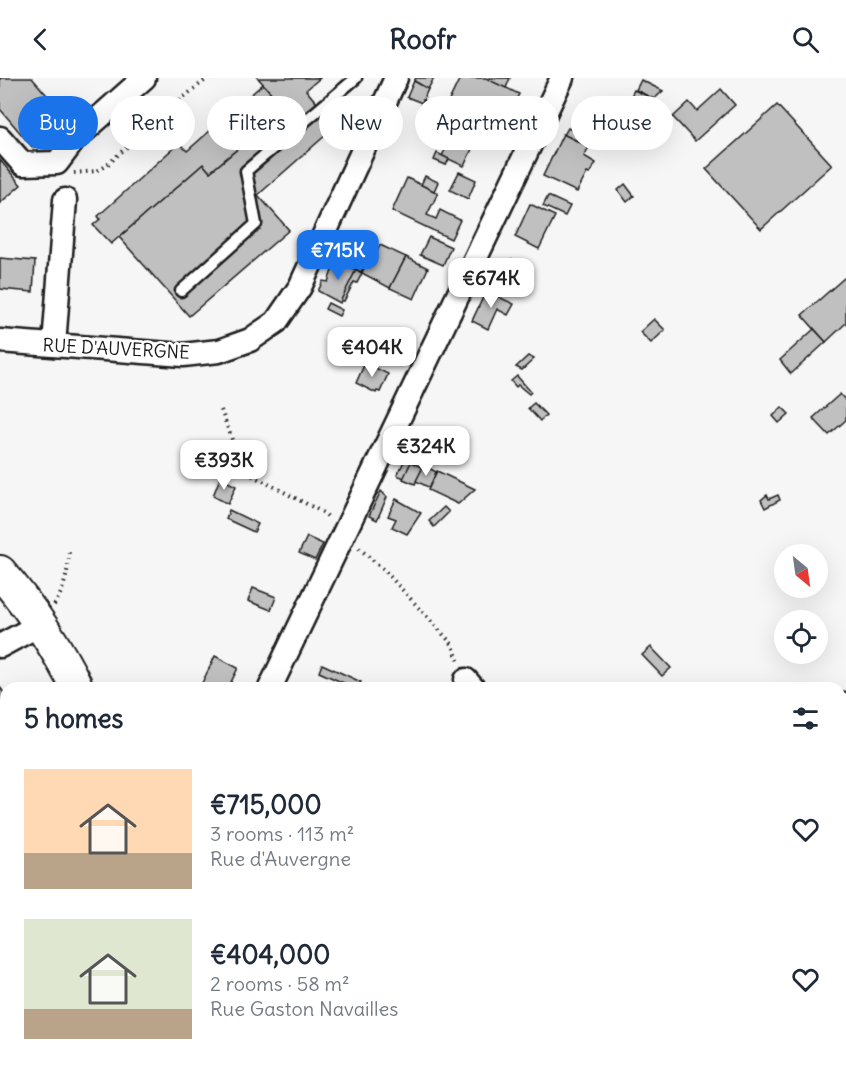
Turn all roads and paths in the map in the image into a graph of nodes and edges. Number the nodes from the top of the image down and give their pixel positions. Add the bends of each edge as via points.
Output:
1 (144, 78) edge
2 (208, 78) edge
3 (356, 78) edge
4 (396, 78) edge
5 (562, 78) edge
6 (0, 138) edge
7 (63, 168) junction
8 (65, 200) dead end
9 (181, 291) dead end
10 (0, 341) edge
11 (54, 345) junction
12 (221, 410) dead end
13 (344, 535) junction
14 (69, 549) dead end
15 (0, 572) edge
16 (39, 625) junction
17 (0, 646) edge
18 (74, 682) edge
19 (273, 682) edge
20 (468, 682) edge

1 - 7 street via 75,139
2 - 7 path via 106,166 97,171
3 - 9 lane via 246,171 256,224
4 - 11 street, RUE D'AUVERGNE via 300,287 276,322 243,343 219,351 183,355
5 - 13 street
6 - 7 street via 23,164
8 - 11 street
10 - 11 street, RUE D'AUVERGNE
12 - 13 path via 236,450 236,467 324,513
13 - 19 street
13 - 20 path via 386,571 453,645
14 - 16 path via 60,596
15 - 16 street
16 - 17 street
16 - 18 street

